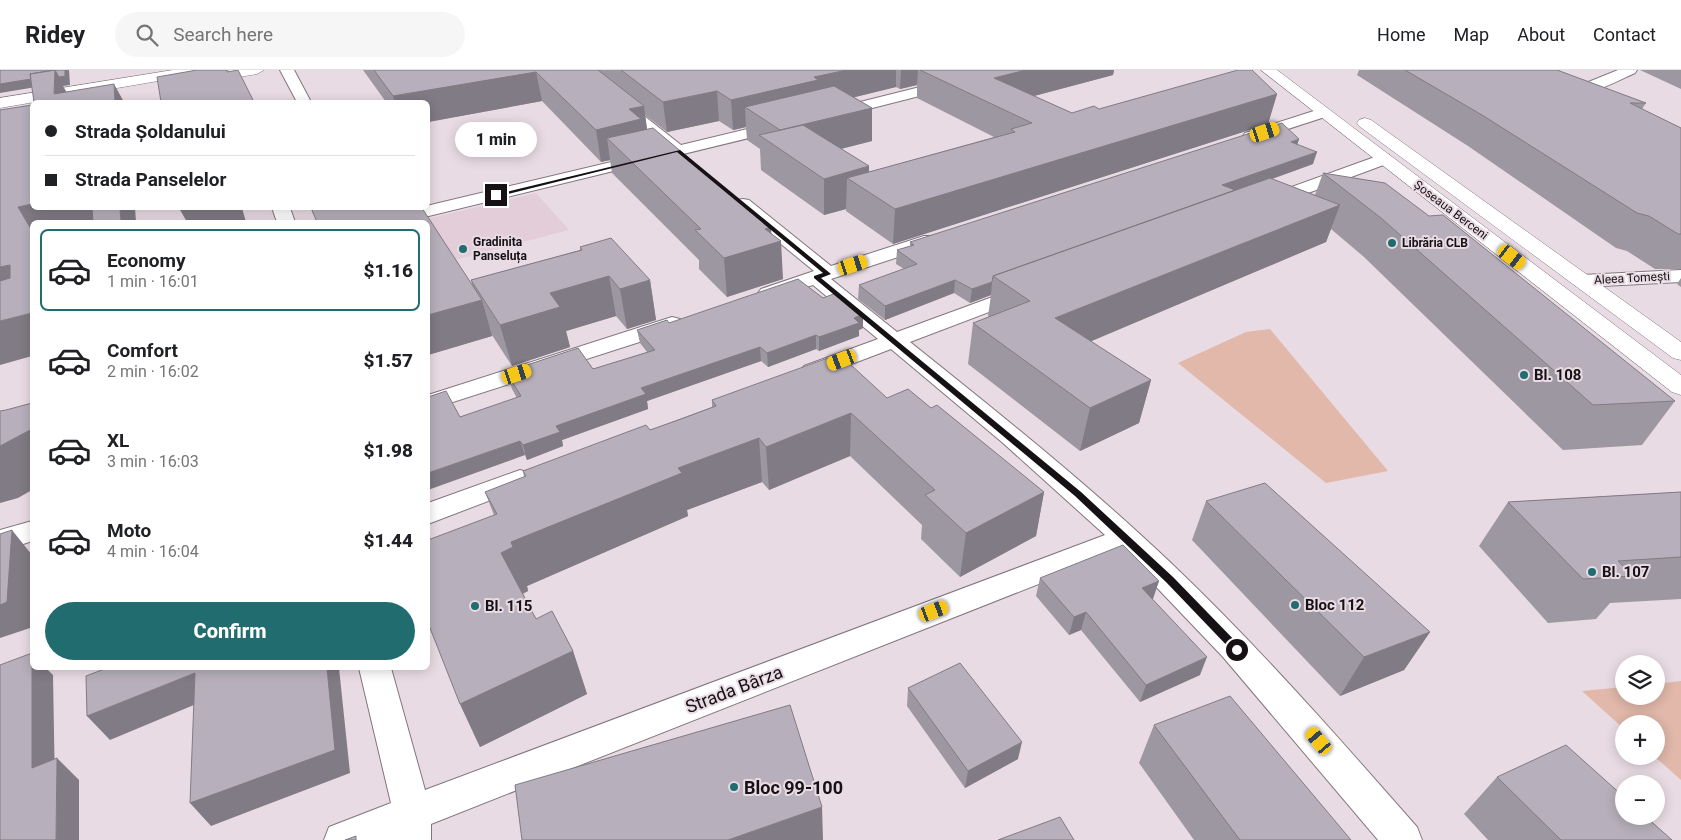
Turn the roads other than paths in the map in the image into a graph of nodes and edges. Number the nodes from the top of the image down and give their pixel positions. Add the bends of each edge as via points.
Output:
1 (199, 70) edge
2 (257, 70) edge
3 (287, 70) edge
4 (600, 70) edge
5 (1005, 70) edge
6 (1268, 70) edge
7 (1293, 70) edge
8 (1630, 70) edge
9 (580, 71) edge
10 (1551, 88) edge
11 (77, 100) edge
12 (303, 100) edge
13 (0, 103) edge
14 (30, 108) edge
15 (1323, 113) junction
16 (0, 114) edge
17 (817, 117) edge
18 (798, 121) edge
19 (1229, 143) edge
20 (678, 151) junction
21 (1383, 159) junction
22 (693, 163) edge
23 (731, 194) edge
24 (1247, 210) edge
25 (392, 220) edge
26 (945, 235) edge
27 (822, 275) junction
28 (1681, 276) edge
29 (1582, 281) junction
30 (1042, 286) edge
31 (747, 300) edge
32 (686, 319) edge
33 (894, 341) junction
34 (1681, 353) edge
35 (795, 377) edge
36 (1681, 387) edge
37 (430, 402) edge
38 (538, 473) edge
39 (430, 513) edge
40 (30, 532) edge
41 (1126, 538) junction
42 (0, 541) edge
43 (375, 670) edge
44 (412, 826) edge
45 (342, 840) edge
46 (1404, 840) edge

1 - 13 main road
2 - 11 main road
3 - 12 street
4 - 9 street
5 - 17 street
6 - 15 main road, Șoseaua Berceni
7 - 29 main road, Șoseaua Berceni
8 - 10 street via 1572,94
9 - 20 street
14 - 16 main road
15 - 19 street
15 - 21 main road, Șoseaua Berceni
18 - 20 street
20 - 22 street
20 - 25 street
21 - 24 street
21 - 36 main road, Șoseaua Berceni
23 - 27 street
26 - 27 street
27 - 31 street
27 - 33 street
28 - 29 street, Aleea Tomești
29 - 34 main road, Șoseaua Berceni
30 - 33 street
32 - 37 street
33 - 35 street
33 - 41 street
38 - 39 street
40 - 42 street
41 - 44 street, Strada Bârza
41 - 46 street via 1226,637
43 - 44 street
44 - 45 street, Strada Bârza

